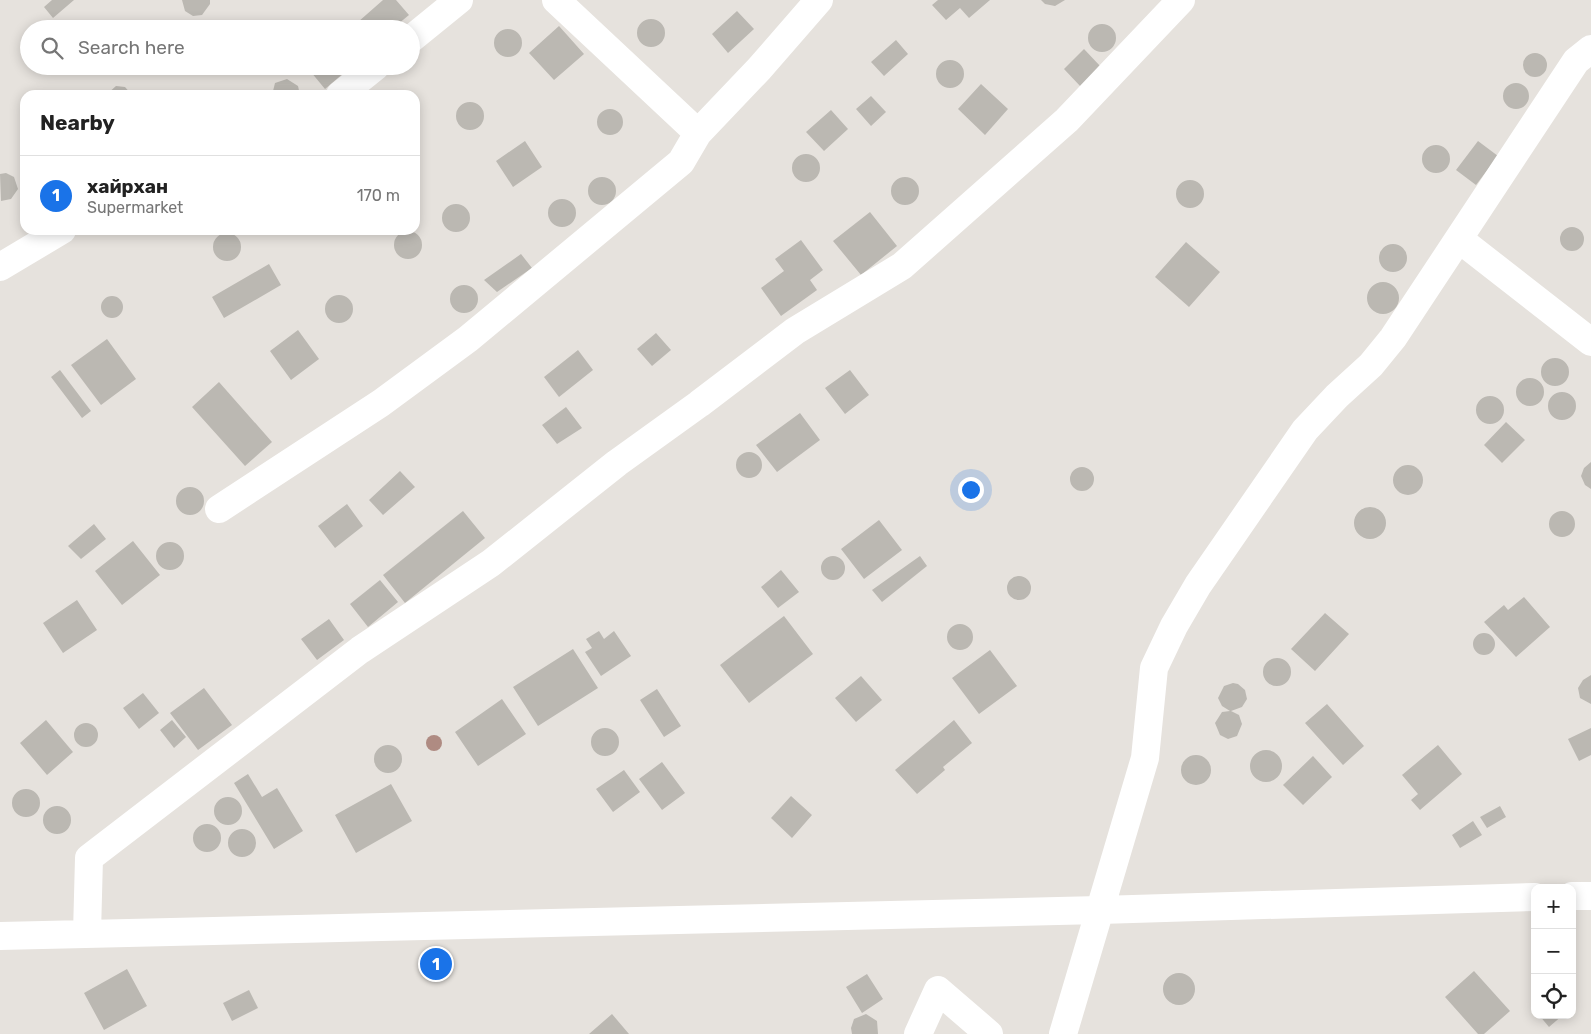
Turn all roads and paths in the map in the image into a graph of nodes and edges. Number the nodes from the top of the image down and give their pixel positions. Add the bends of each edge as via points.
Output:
1 (459, 0) edge
2 (556, 0) edge
3 (819, 0) edge
4 (1181, 0) edge
5 (420, 32) edge
6 (1591, 49) edge
7 (365, 75) edge
8 (346, 90) edge
9 (698, 134) junction
10 (54, 235) edge
11 (1459, 239) junction
12 (0, 267) edge
13 (1591, 342) edge
14 (219, 509) dead end
15 (1576, 896) edge
16 (1591, 896) edge
17 (1531, 897) edge
18 (1100, 910) junction
19 (87, 932) junction
20 (0, 936) edge
21 (918, 1034) edge
22 (989, 1034) edge
23 (1063, 1034) edge

1 - 5 street
2 - 9 street
3 - 9 street
4 - 19 street via 1067,120 902,266 795,331 617,463 491,563 360,650 89,858
6 - 11 street via 1576,61
7 - 8 street
9 - 14 street via 681,162 468,339 381,403
10 - 12 street
11 - 13 street
11 - 18 street via 1371,366 1305,430 1198,585 1174,626 1154,668 1146,758
15 - 16 street
17 - 18 street
18 - 19 street
18 - 23 street
19 - 20 street
21 - 22 street via 938,990

